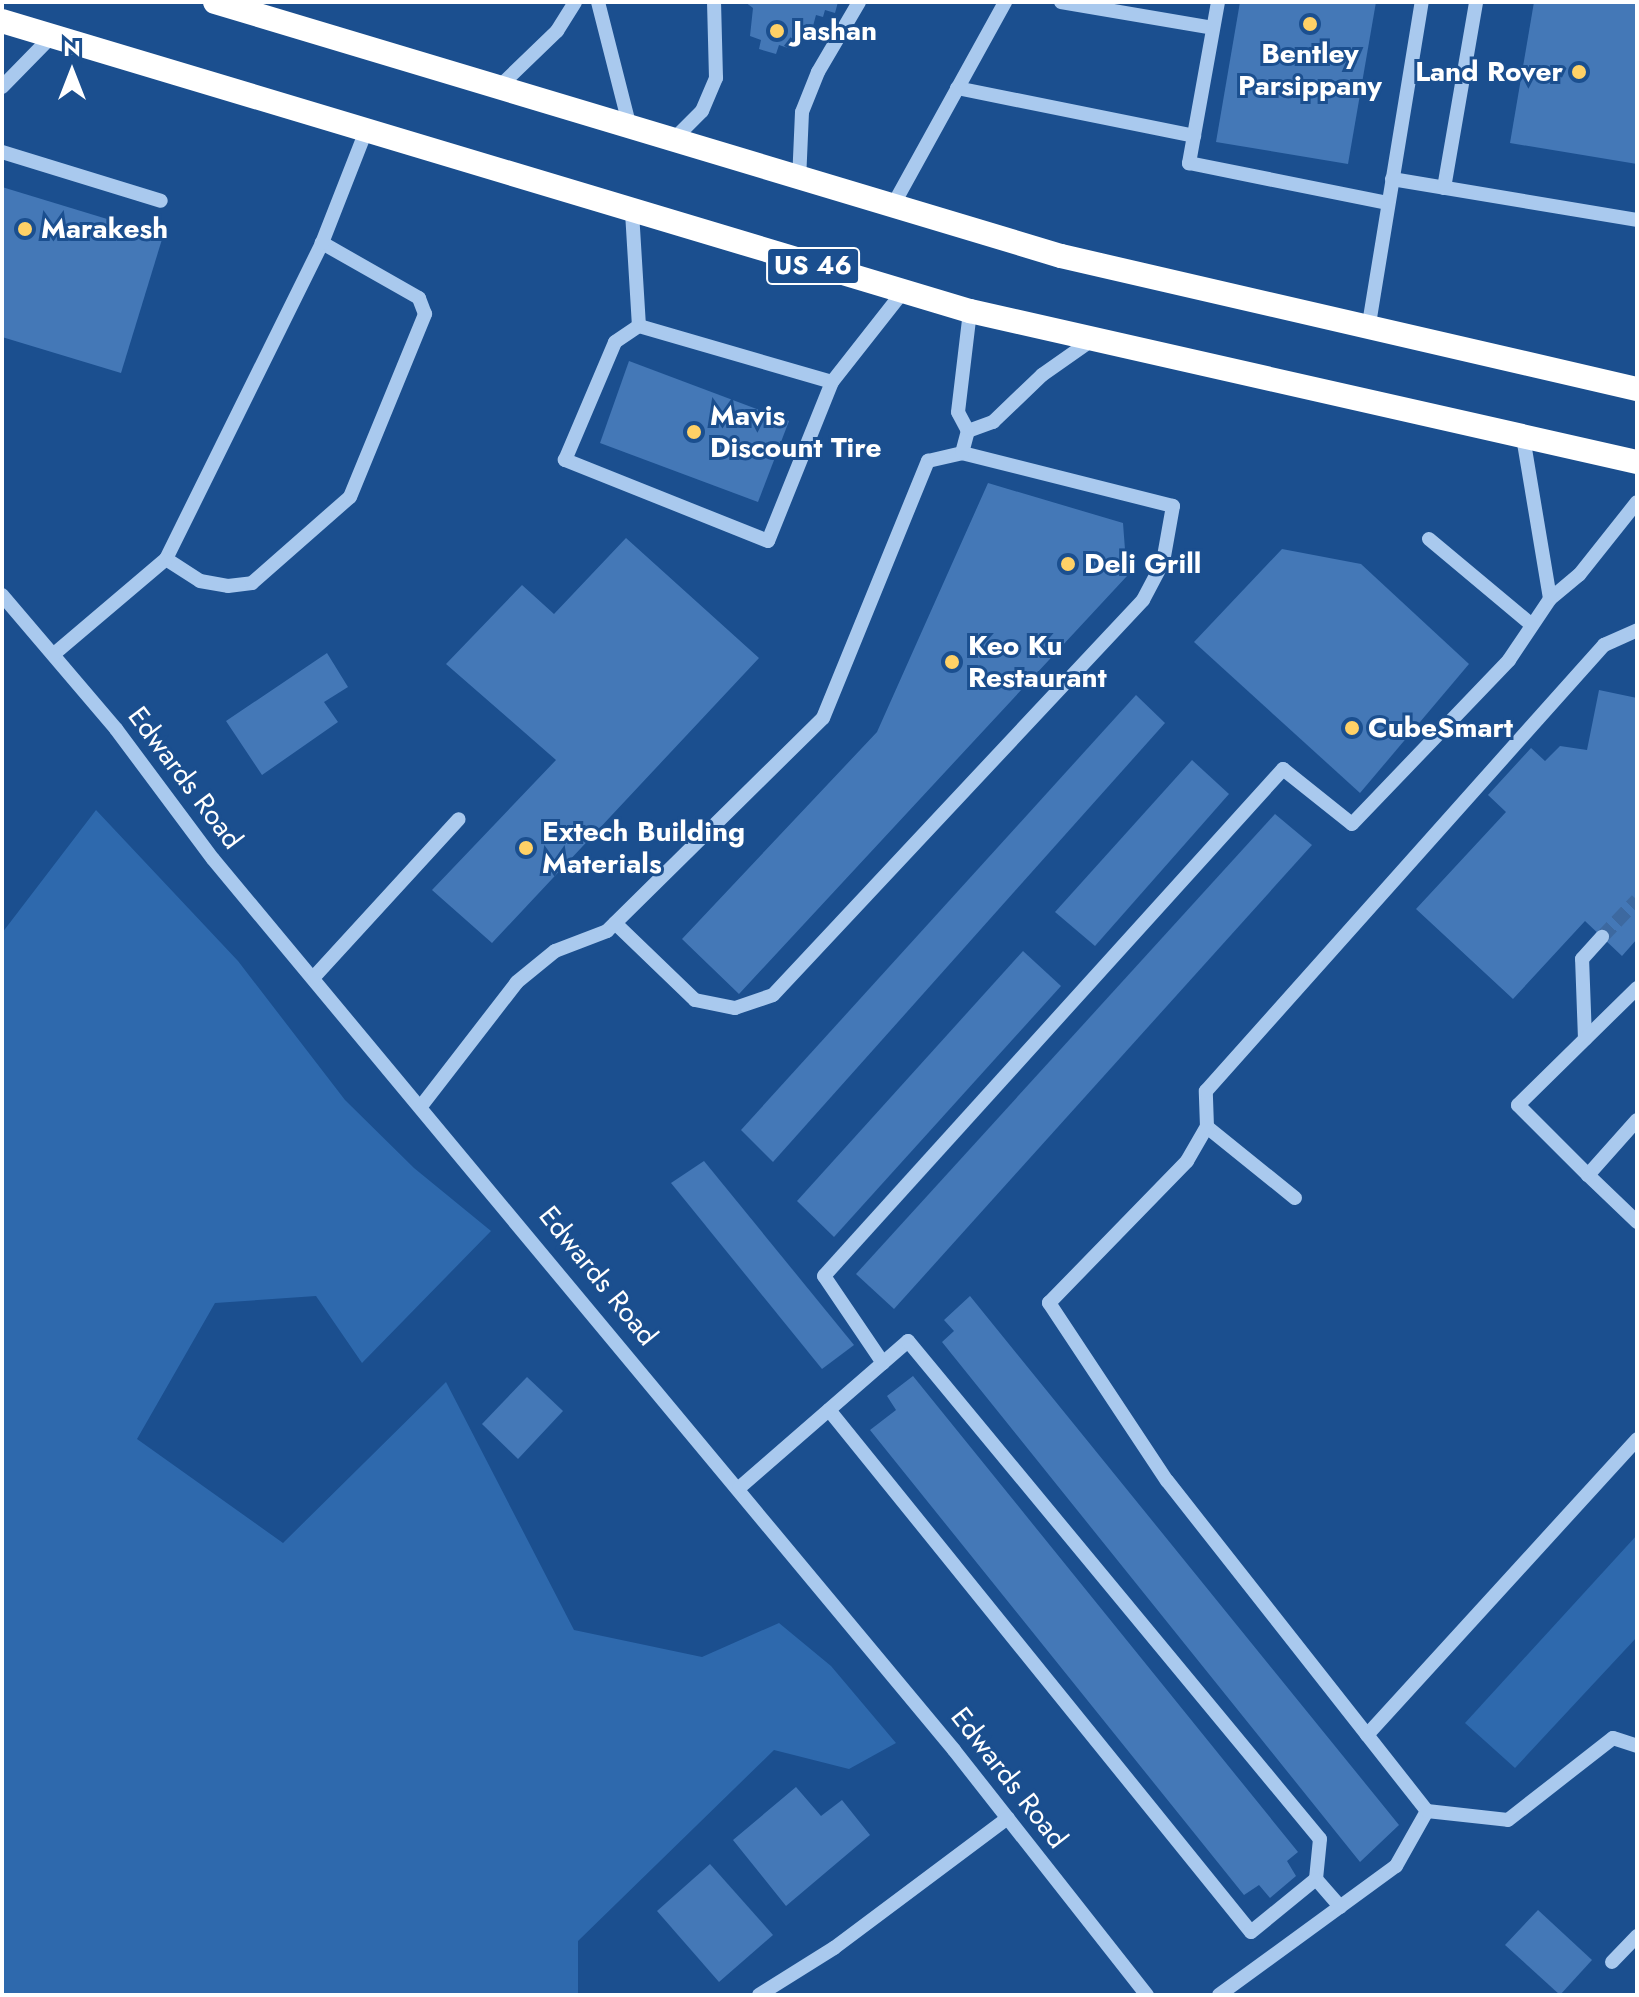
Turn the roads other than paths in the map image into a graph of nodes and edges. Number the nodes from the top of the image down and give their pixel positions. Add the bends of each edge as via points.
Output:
1 (215, 2) edge
2 (575, 2) edge
3 (598, 2) edge
4 (714, 2) edge
5 (859, 2) edge
6 (1005, 2) edge
7 (1061, 2) edge
8 (1218, 2) edge
9 (1422, 2) edge
10 (1476, 2) edge
11 (240, 6) edge
12 (2, 21) edge
13 (1213, 28) junction
14 (52, 36) junction
15 (2, 87) edge
16 (498, 88) junction
17 (957, 88) junction
18 (630, 128) junction
19 (366, 131) junction
20 (1194, 136) junction
21 (672, 141) junction
22 (2, 152) edge
23 (1392, 179) junction
24 (799, 181) junction
25 (1444, 188) junction
26 (161, 201) dead end
27 (1387, 203) junction
28 (892, 207) junction
29 (632, 212) junction
30 (1637, 220) edge
31 (322, 243) junction
32 (902, 293) junction
33 (970, 311) junction
34 (639, 326) junction
35 (1368, 330) junction
36 (1089, 342) junction
37 (832, 382) junction
38 (1637, 389) edge
39 (968, 431) junction
40 (1523, 437) junction
41 (962, 453) junction
42 (1637, 462) edge
43 (1637, 502) edge
44 (1429, 539) dead end
45 (166, 559) junction
46 (2, 595) edge
47 (1550, 599) junction
48 (1532, 625) junction
49 (1637, 630) edge
50 (54, 654) junction
51 (459, 819) dead end
52 (615, 923) junction
53 (1602, 937) tunnel mouth
54 (314, 977) junction
55 (1637, 988) edge
56 (1585, 1039) junction
57 (422, 1105) junction
58 (1637, 1120) edge
59 (1207, 1127) junction
60 (1588, 1175) junction
61 (1295, 1198) dead end
62 (1637, 1222) edge
63 (883, 1363) junction
64 (829, 1410) junction
65 (1637, 1439) edge
66 (739, 1488) junction
67 (1367, 1735) junction
68 (1637, 1746) edge
69 (1427, 1811) junction
70 (1008, 1818) junction
71 (1316, 1879) junction
72 (1340, 1907) junction
73 (1637, 1936) edge
74 (1612, 1962) dead end
75 (759, 1995) edge
76 (1147, 1995) edge
77 (1219, 1995) edge

1 - 11 highway
2 - 16 street via 557,31
3 - 18 street
4 - 21 street via 716,78 702,111
5 - 24 street via 818,72 802,112
6 - 17 street
7 - 13 street
8 - 13 street
9 - 23 street
10 - 25 street
11 - 16 highway
12 - 14 highway, US 46
13 - 20 street
14 - 15 street
14 - 19 highway, US 46
16 - 18 highway
17 - 20 street
17 - 28 street
18 - 21 highway
19 - 29 highway, US 46
19 - 31 street
20 - 27 street via 1189,163
21 - 24 highway
22 - 26 street
23 - 25 street
23 - 27 street
24 - 28 highway
25 - 30 street
27 - 35 street
28 - 35 highway via 1061,256
29 - 32 highway, US 46
29 - 34 street
31 - 45 street
31 - 45 street via 419,298 425,314 350,497 252,583 200,581
32 - 33 highway, US 46
32 - 37 street
33 - 36 highway, US 46
33 - 39 street via 958,412
34 - 37 street
34 - 37 street via 615,342 565,460 768,541
35 - 38 highway
36 - 39 street via 1042,375 993,422
36 - 40 highway, US 46
39 - 41 street
40 - 42 highway, US 46
40 - 47 street
41 - 52 street via 928,461 823,718
41 - 52 street via 1173,506 1163,562 1143,600 773,995 735,1008 695,1000
43 - 47 street via 1579,575
44 - 48 street
45 - 50 street
46 - 50 street, Edwards Road
47 - 48 street
48 - 63 street via 1509,660 1352,824 1283,769 824,1276
49 - 59 street via 1604,645 1206,1091
50 - 54 street, Edwards Road via 213,859
51 - 54 street
52 - 57 street via 555,951 526,973
53 - 56 street via 1582,959
54 - 57 street, Edwards Road
55 - 56 street
56 - 60 street via 1518,1105
57 - 66 street, Edwards Road
58 - 60 street
59 - 61 street
59 - 67 street via 1187,1161 1049,1303 1167,1481
60 - 62 street
63 - 64 street
63 - 71 street via 908,1341 1320,1839
64 - 66 street
64 - 71 street via 1251,1932
65 - 67 street
66 - 70 street, Edwards Road
67 - 69 street
68 - 69 street via 1613,1738 1508,1820
69 - 72 street via 1396,1866
70 - 75 street via 834,1948
70 - 76 street, Edwards Road
71 - 72 street
72 - 77 street
73 - 74 street

